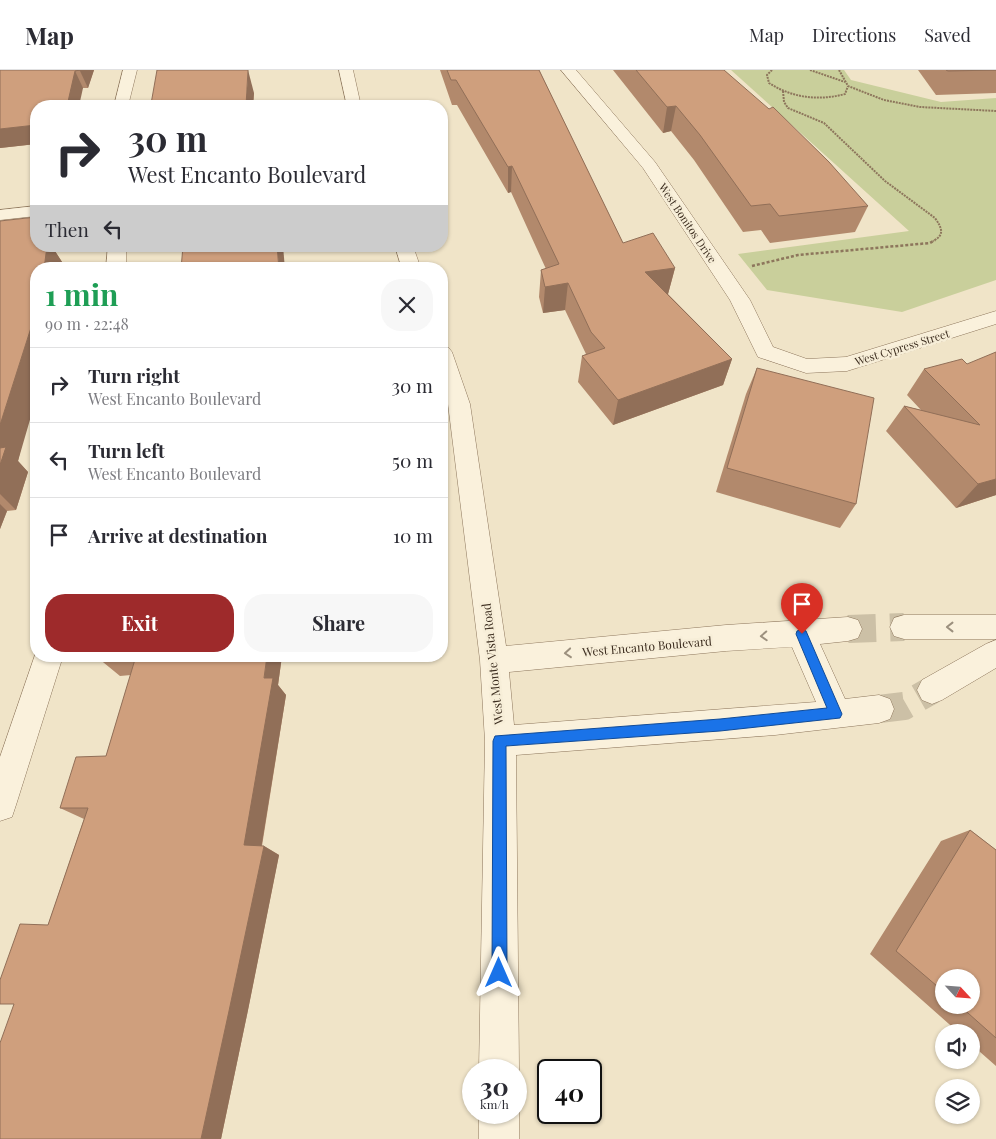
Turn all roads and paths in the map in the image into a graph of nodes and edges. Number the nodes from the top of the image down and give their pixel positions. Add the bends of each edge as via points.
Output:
1 (130, 70) edge
2 (346, 70) edge
3 (568, 70) edge
4 (763, 70) edge
5 (772, 70) edge
6 (810, 70) edge
7 (839, 70) edge
8 (768, 73) junction
9 (845, 82) junction
10 (848, 86) junction
11 (783, 91) junction
12 (122, 100) edge
13 (353, 100) edge
14 (996, 111) edge
15 (30, 212) edge
16 (0, 215) edge
17 (721, 271) junction
18 (996, 317) edge
19 (806, 366) joint
20 (448, 372) edge
21 (904, 627) tunnel mouth
22 (996, 627) edge
23 (848, 629) tunnel mouth
24 (802, 634) junction
25 (996, 653) edge
26 (494, 660) junction
27 (47, 662) edge
28 (932, 690) tunnel mouth
29 (879, 709) tunnel mouth
30 (836, 714) junction
31 (500, 741) junction
32 (0, 805) edge
33 (499, 1059) edge
34 (499, 1124) edge
35 (499, 1139) edge

1 - 12 street
2 - 13 street
3 - 17 street, West Bonitos Drive via 649,165
4 - 8 path
5 - 8 path
6 - 9 path
7 - 9 path
8 - 11 path via 769,84
9 - 10 path
10 - 11 path via 845,94 830,98
10 - 14 path via 912,107
11 - 17 path via 788,108 817,119 830,128 885,181 935,218 942,226 942,232 930,243 798,255
15 - 16 street
17 - 19 street, West Bonitos Drive via 740,300 764,352
18 - 19 street, West Cypress Street via 847,364
20 - 26 street, West Monte Vista Road via 459,404
22 -> 21 street
23 - 24 street, West Encanto Boulevard
24 -> 26 street, West Encanto Boulevard
24 - 30 street
25 - 28 street
26 - 31 street, West Monte Vista Road
27 - 32 street
29 - 30 street
30 - 31 street
31 - 33 street, West Monte Vista Road
34 - 35 street

